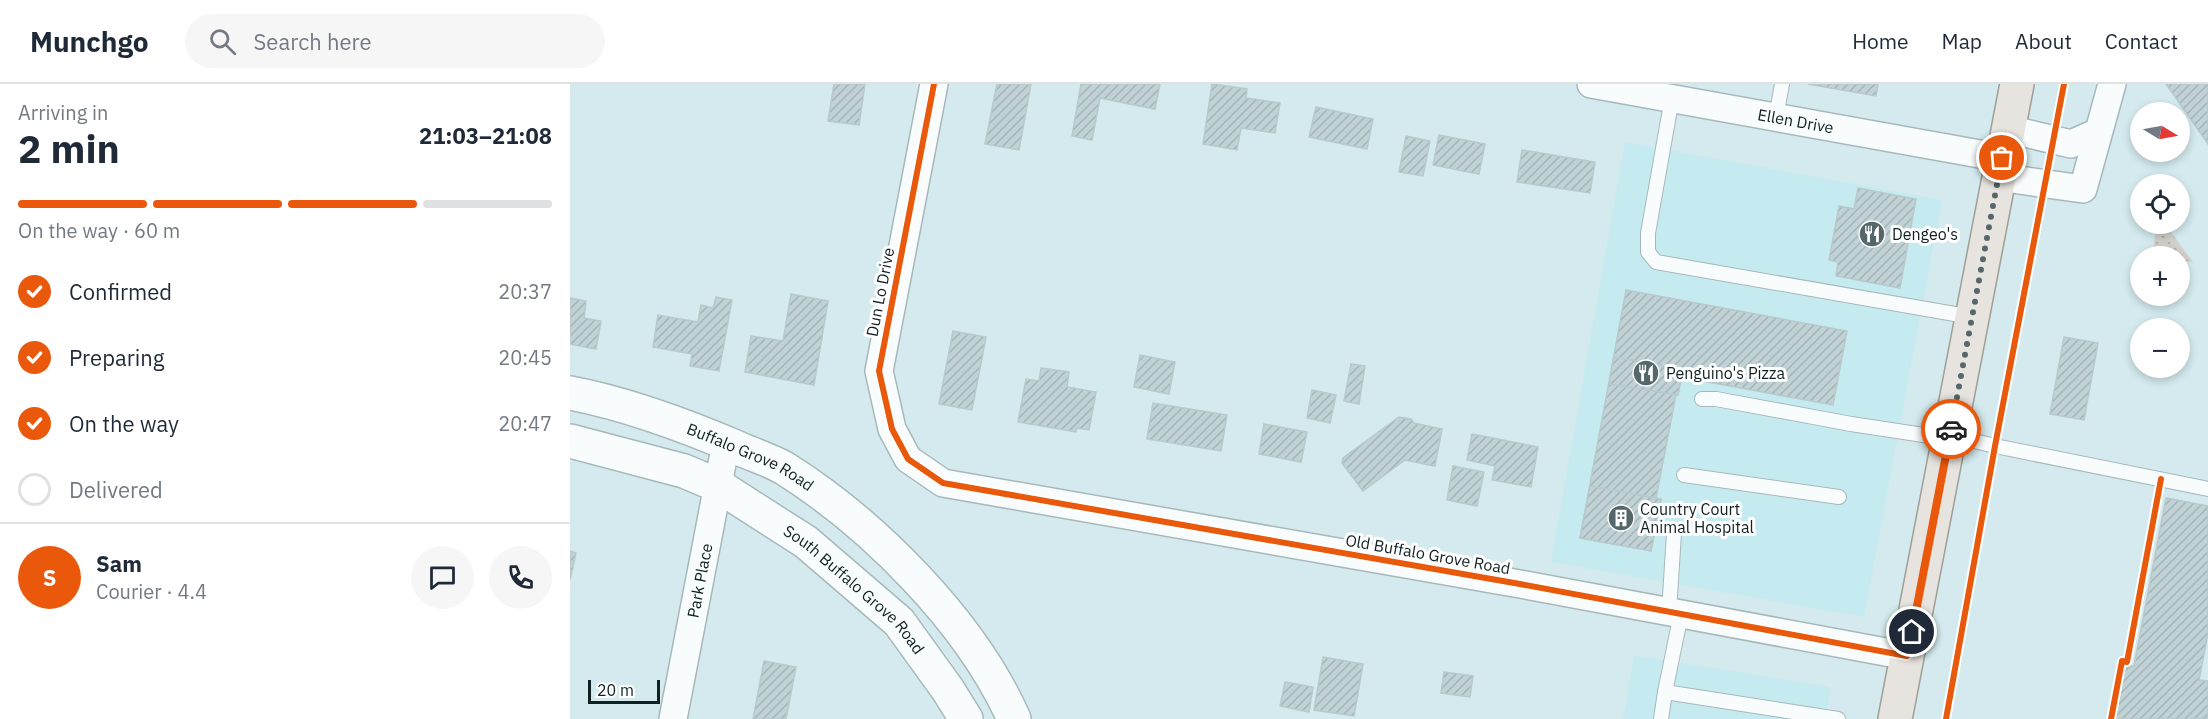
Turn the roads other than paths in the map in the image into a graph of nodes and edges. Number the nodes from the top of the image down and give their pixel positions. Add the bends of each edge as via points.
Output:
1 (934, 84) edge
2 (1591, 84) edge
3 (1782, 84) edge
4 (2017, 84) edge
5 (2112, 84) edge
6 (1672, 98) junction
7 (1776, 117) junction
8 (2098, 132) junction
9 (2003, 155) junction
10 (1972, 316) junction
11 (570, 393) edge
12 (1702, 399) dead end
13 (1950, 437) junction
14 (570, 441) edge
15 (726, 443) junction
16 (1684, 475) dead end
17 (943, 483) joint
18 (717, 485) junction
19 (2208, 489) edge
20 (1839, 497) dead end
21 (1674, 533) dead end
22 (1675, 613) junction
23 (1907, 656) junction
24 (1665, 692) junction
25 (672, 719) edge
26 (966, 719) edge
27 (1014, 719) edge
28 (1661, 719) edge
29 (1838, 719) edge
30 (1895, 719) edge

1 - 17 street, Dun Lo Drive via 879,371 892,429 908,459
2 - 6 street, Ellen Drive
3 - 7 lane
4 - 9 main road
5 - 8 street
6 - 7 street, Ellen Drive
6 - 10 lane via 1648,233 1648,252 1656,262
7 - 9 street, Ellen Drive
8 - 9 street via 2071,144
8 - 9 street via 2083,189
9 - 10 main road
10 - 13 main road
11 - 15 main road, Buffalo Grove Road via 605,400
12 - 13 lane
13 - 19 lane
13 - 23 main road
14 - 18 main road via 684,471
15 - 18 street, Park Place
15 - 27 main road, Buffalo Grove Road via 782,467 851,516 906,567 969,640 1004,694
16 - 20 lane
17 - 22 street, Old Buffalo Grove Road
18 - 25 street, Park Place
18 - 26 main road, South Buffalo Grove Road via 806,542 899,622
21 - 22 lane
22 - 23 street, Old Buffalo Grove Road
22 - 24 lane
23 - 30 main road
24 - 28 lane
24 - 29 lane

